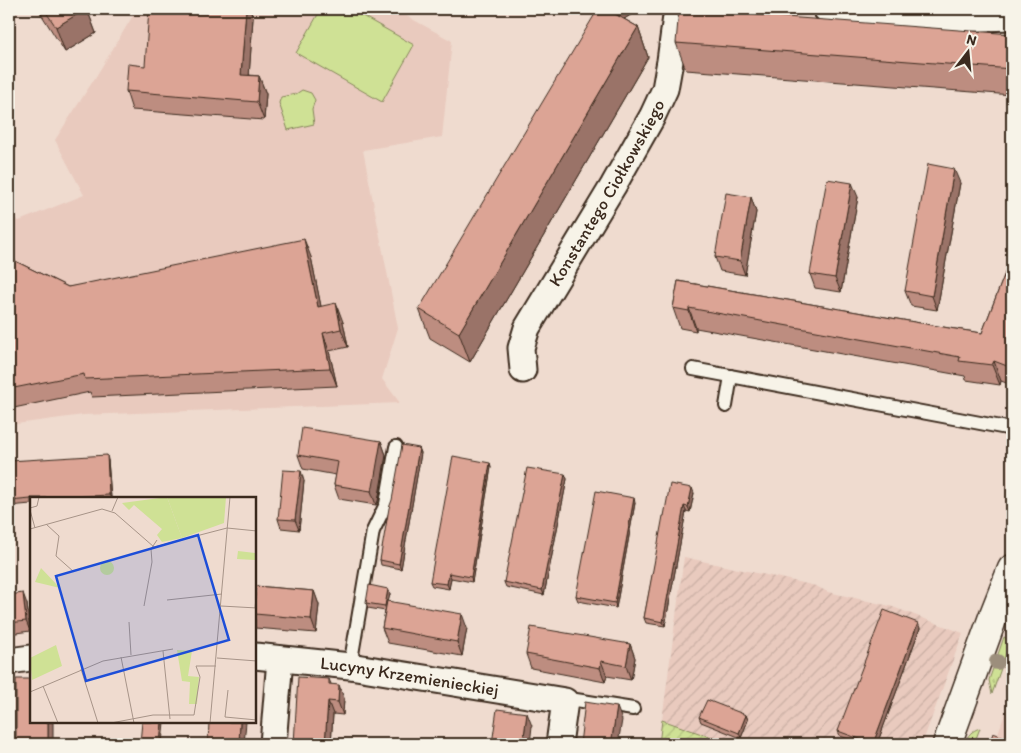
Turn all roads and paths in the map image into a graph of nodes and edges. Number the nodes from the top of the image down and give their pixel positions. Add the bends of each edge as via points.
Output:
1 (677, 9) edge
2 (826, 9) edge
3 (1012, 17) edge
4 (693, 369) dead end
5 (523, 370) dead end
6 (731, 376) junction
7 (726, 406) dead end
8 (1012, 429) edge
9 (396, 447) dead end
10 (1012, 569) edge
11 (256, 656) edge
12 (30, 658) edge
13 (280, 659) junction
14 (9, 661) edge
15 (350, 666) junction
16 (565, 701) junction
17 (633, 709) dead end
18 (273, 744) edge
19 (559, 744) edge
20 (947, 744) edge

1 - 5 street, Konstantego Ciołkowskiego via 665,89 613,186 527,328 521,348
2 - 3 street via 949,19
4 - 6 lane
6 - 7 lane
6 - 8 lane
9 - 15 lane via 386,504 372,531
10 - 20 street
11 - 13 street, Lucyny Krzemienieckiej
12 - 14 street
13 - 15 street, Lucyny Krzemienieckiej
13 - 18 street
15 - 16 street, Lucyny Krzemienieckiej
16 - 17 lane
16 - 19 street

